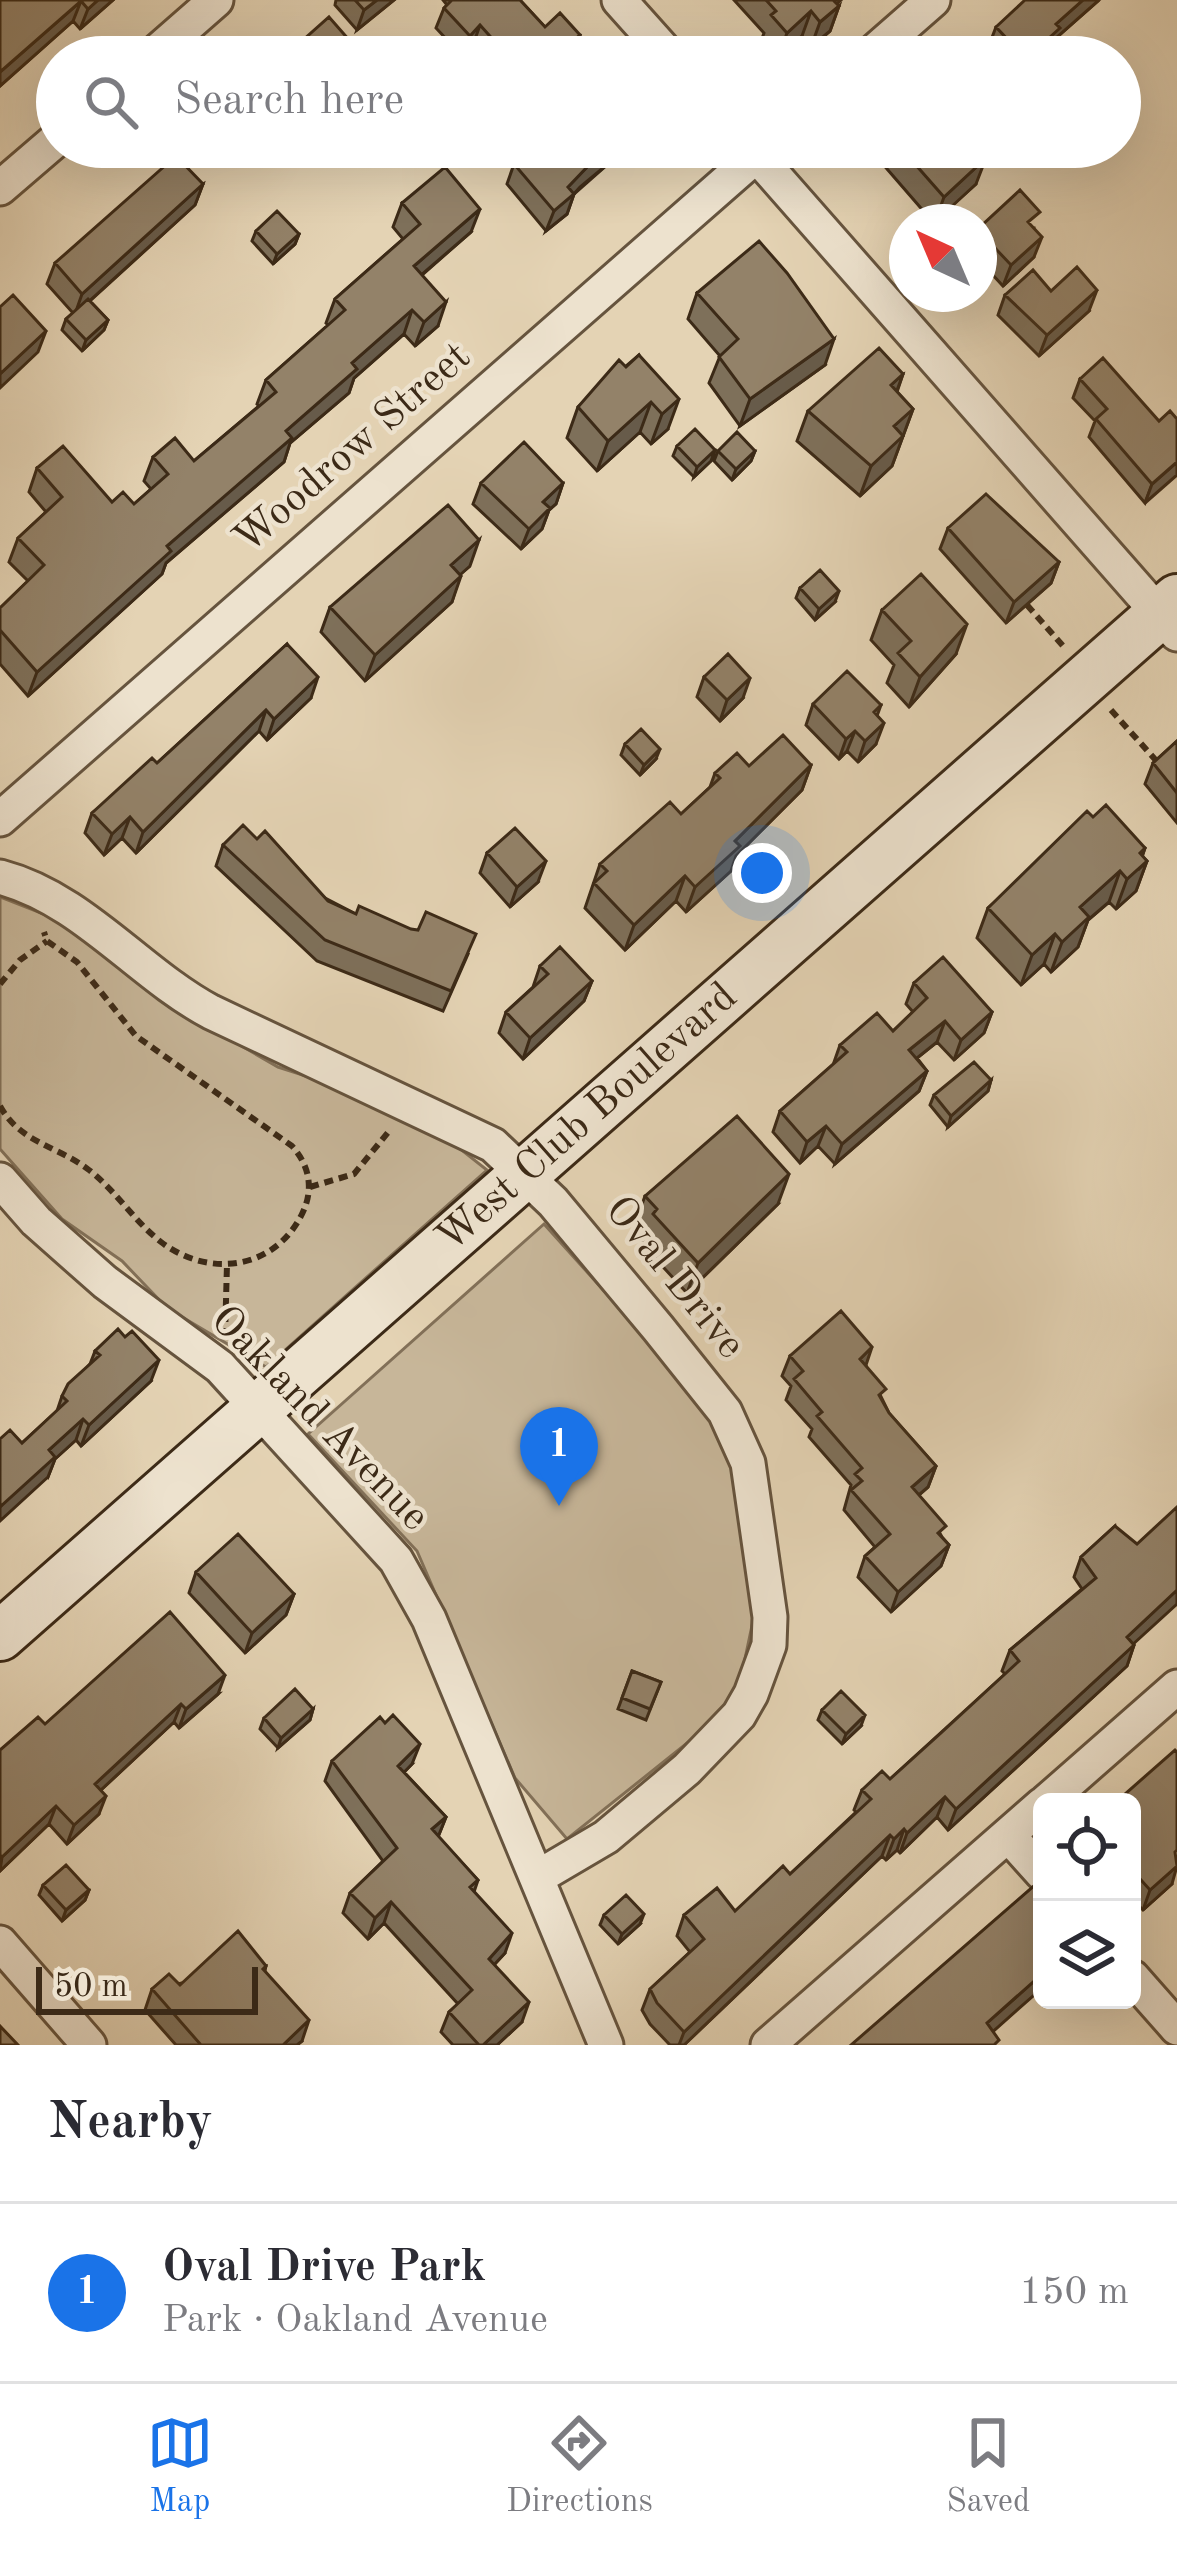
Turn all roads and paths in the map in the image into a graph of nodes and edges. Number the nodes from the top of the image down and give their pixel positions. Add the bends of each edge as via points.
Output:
1 (216, 0) edge
2 (619, 0) edge
3 (933, 0) edge
4 (175, 36) edge
5 (651, 36) edge
6 (892, 36) edge
7 (36, 157) edge
8 (737, 168) edge
9 (773, 168) edge
10 (0, 188) edge
11 (1027, 604) edge
12 (1171, 616) edge
13 (1064, 646) dead end
14 (1111, 710) dead end
15 (1163, 767) edge
16 (0, 819) edge
17 (0, 877) edge
18 (0, 984) edge
19 (0, 1106) edge
20 (392, 1126) dead end
21 (525, 1174) junction
22 (0, 1180) edge
23 (310, 1187) junction
24 (227, 1264) junction
25 (227, 1328) dead end
26 (258, 1409) junction
27 (0, 1636) edge
28 (1177, 1688) edge
29 (1057, 1793) edge
30 (1033, 1813) edge
31 (1008, 1835) junction
32 (1033, 1864) edge
33 (538, 1877) junction
34 (0, 1943) edge
35 (1141, 1987) edge
36 (1177, 2028) edge
37 (89, 2045) edge
38 (606, 2045) edge
39 (768, 2045) edge

1 - 4 street
2 - 5 street
3 - 6 street
7 - 10 street
8 - 16 street, Woodrow Street
9 - 12 street
11 - 13 path
12 - 21 street, West Club Boulevard
14 - 15 path
17 - 21 street, Oval Drive via 90,923 173,992 482,1135
18 - 23 path via 34,947 57,946 136,1036 292,1146
19 - 24 path via 28,1138 91,1171 160,1241
20 - 23 path via 354,1174
21 - 26 street, West Club Boulevard
21 - 33 street, Oval Drive via 725,1412 748,1463 770,1617 760,1672 725,1731 606,1838
22 - 26 street, Oakland Avenue via 70,1252 220,1367
23 - 24 path via 282,1246
24 - 25 path
26 - 27 street, West Club Boulevard
26 - 33 street, Oakland Avenue via 396,1560
28 - 29 street
30 - 31 street
31 - 32 street
31 - 39 street
33 - 38 street, Oakland Avenue
34 - 37 street
35 - 36 street

